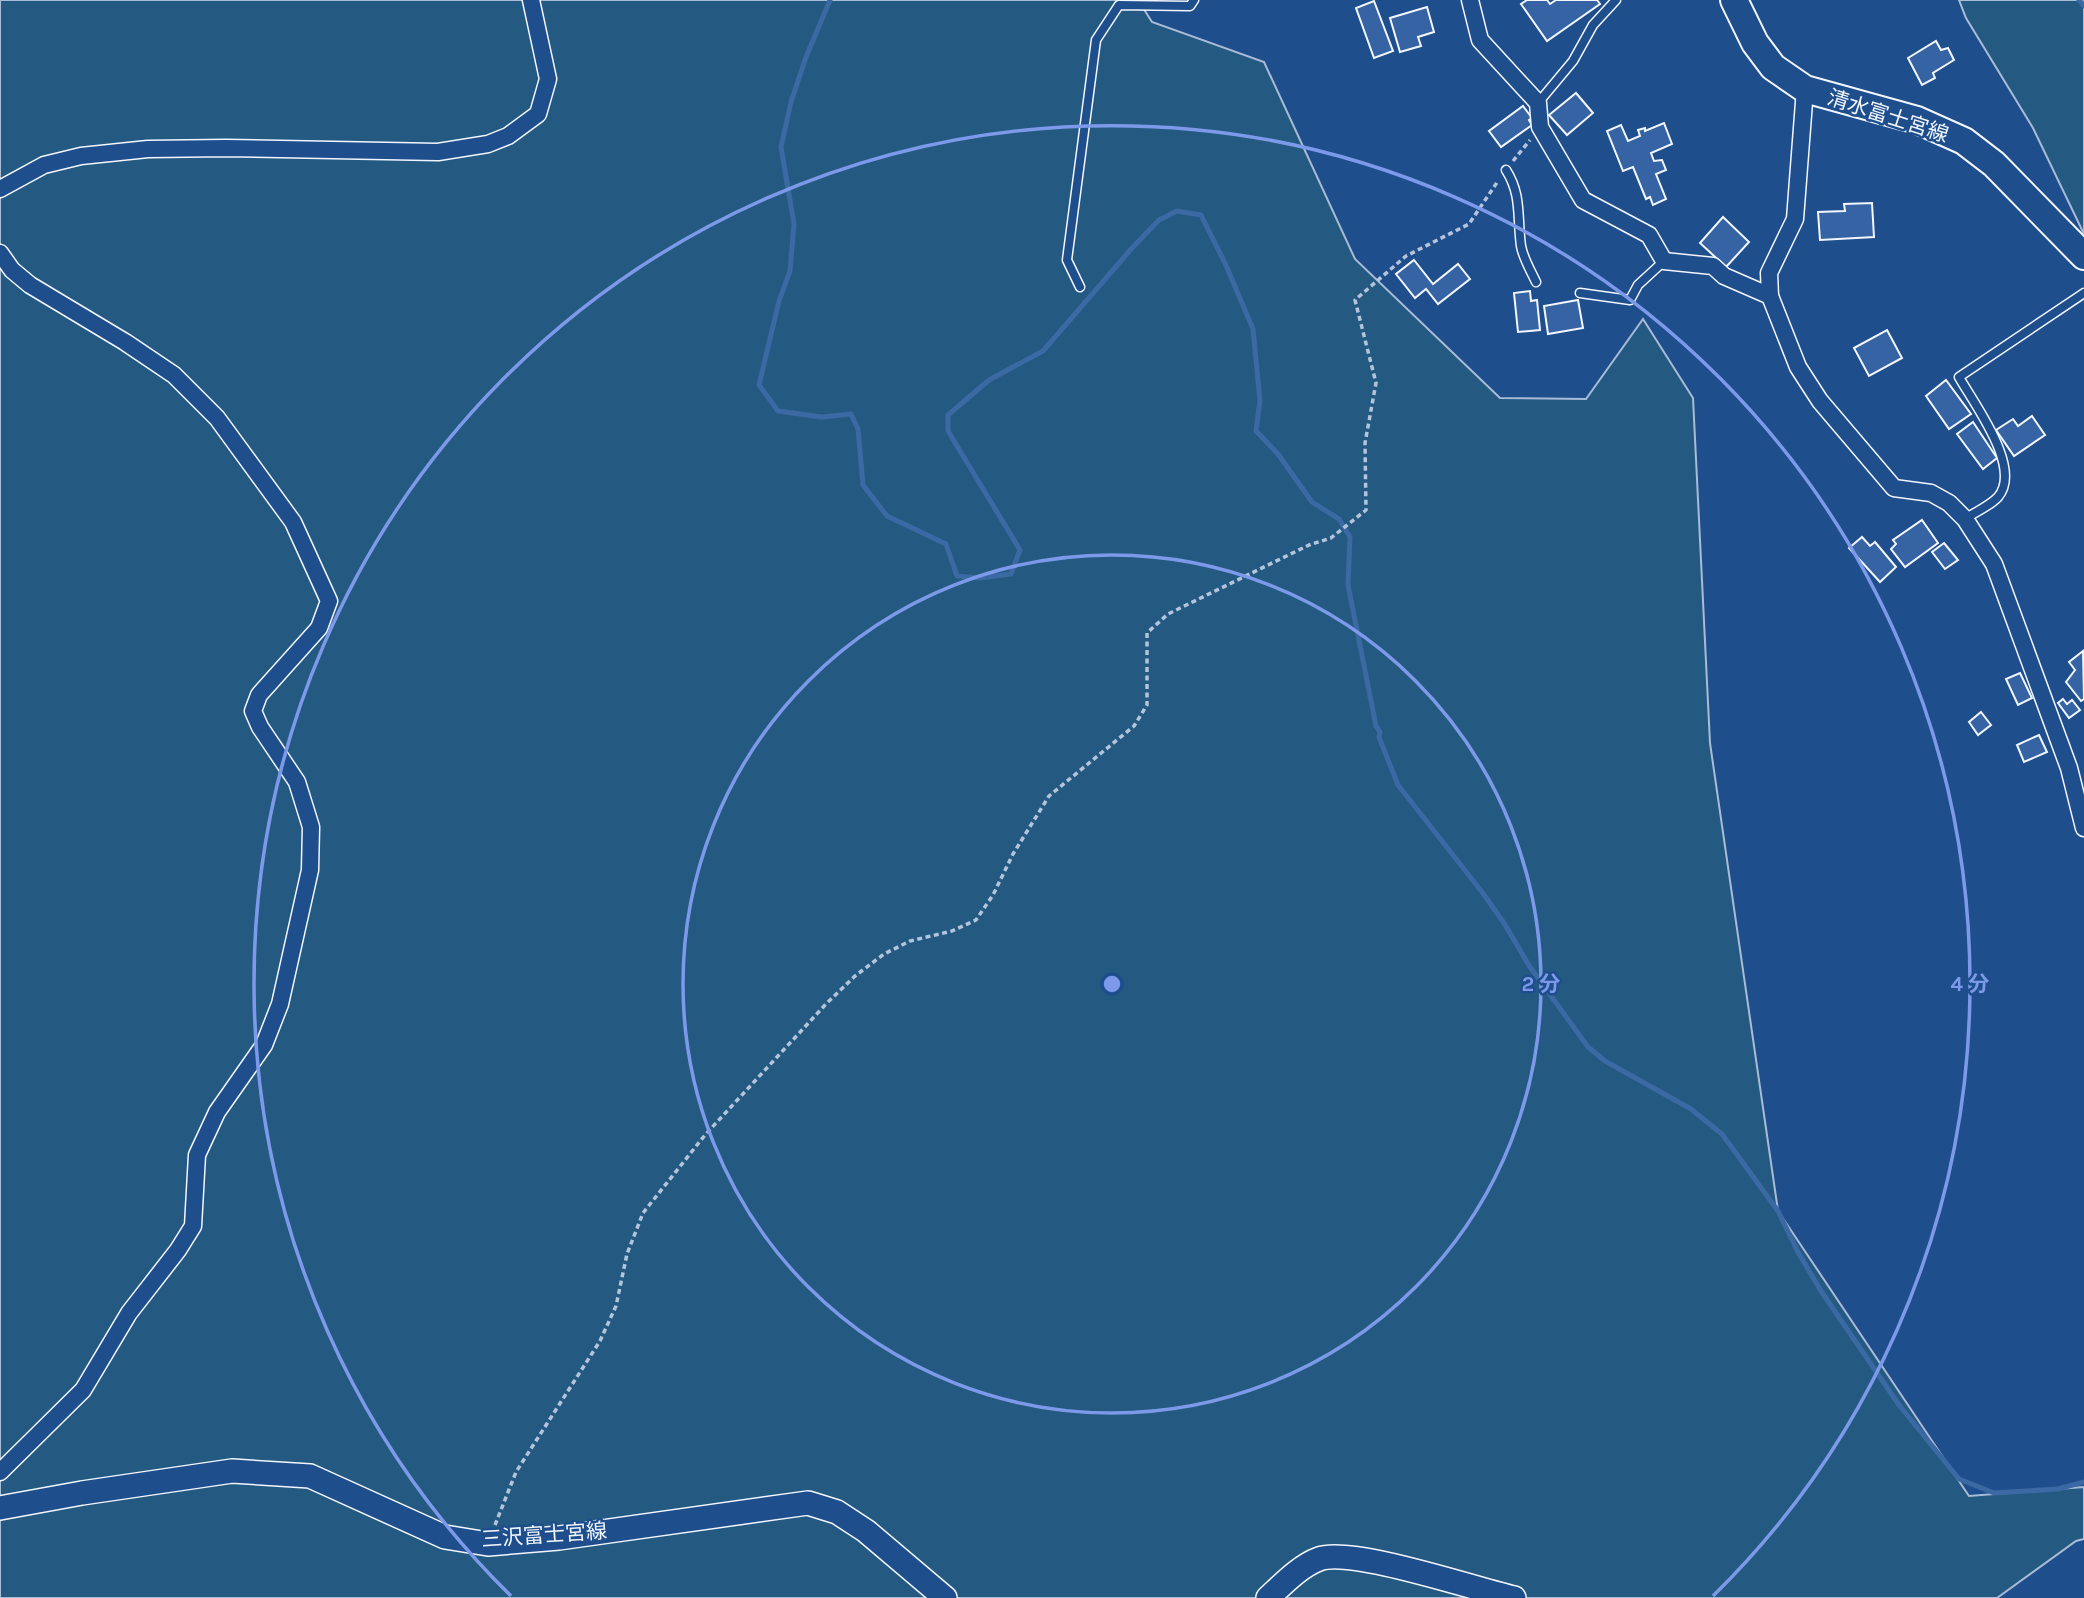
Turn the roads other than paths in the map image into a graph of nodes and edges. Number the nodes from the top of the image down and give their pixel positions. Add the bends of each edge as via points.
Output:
1 (531, 0) edge
2 (1194, 0) edge
3 (1470, 0) edge
4 (1616, 0) edge
5 (1734, 0) edge
6 (1805, 89) junction
7 (1538, 103) junction
8 (1506, 170) road end
9 (0, 189) edge
10 (0, 253) edge
11 (2084, 256) edge
12 (1664, 261) junction
13 (1536, 282) dead end
14 (1080, 287) dead end
15 (1580, 293) dead end
16 (2084, 293) edge
17 (1770, 296) junction
18 (1965, 519) junction
19 (2084, 828) edge
20 (0, 1472) edge
21 (0, 1508) edge
22 (945, 1598) edge
23 (1268, 1598) edge
24 (1514, 1598) edge

1 - 9 street via 548,79 538,114 488,144 438,152 148,149 44,165
2 - 14 lane via 1190,6 1119,5 1096,40 1067,260
3 - 7 street via 1480,40
4 - 7 lane
5 - 6 main road, 清水富士宮線 via 1773,67
6 - 11 main road, 清水富士宮線 via 1917,120 1964,141 1994,164
6 - 17 street via 1795,219 1769,273
7 - 12 street via 1541,127 1583,200 1649,235
8 - 13 lane via 1515,184 1521,248
10 - 20 street via 30,285 174,375 217,418 293,522 329,601 319,628 259,695 253,711 297,782 311,827 310,870 280,1004 264,1045 217,1112 197,1155 193,1226 129,1313 83,1390
12 - 15 lane via 1630,300
12 - 17 street via 1713,266 1724,276
16 - 18 lane via 1959,377 2004,456 2005,484 1997,498
17 - 18 street via 1798,367 1820,401 1894,488 1931,493
18 - 19 street via 1994,564 2069,768
21 - 22 main road, 三沢富士宮線 via 232,1471 310,1476 445,1536 488,1544 808,1503 837,1512 866,1531
23 - 24 main road via 1320,1558 1357,1558

